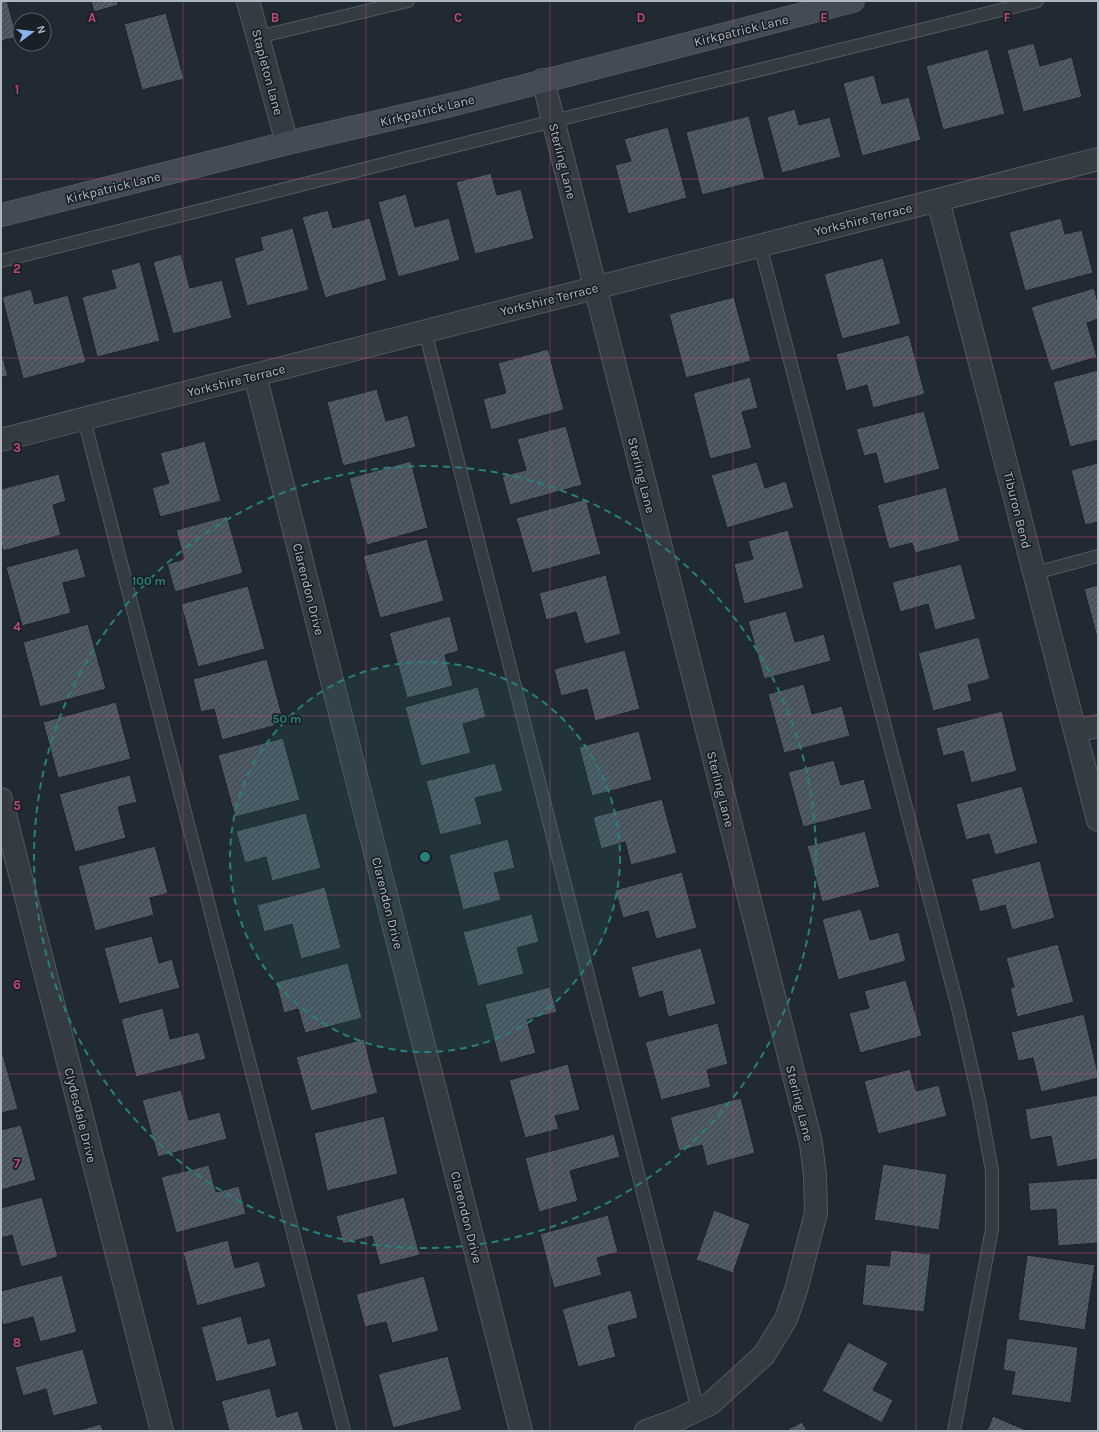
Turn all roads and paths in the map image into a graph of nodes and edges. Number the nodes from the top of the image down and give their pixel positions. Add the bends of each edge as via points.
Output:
1 (248, 1) edge
2 (408, 1) edge
3 (852, 1) edge
4 (1037, 1) edge
5 (258, 37) junction
6 (543, 80) junction
7 (553, 121) junction
8 (287, 143) junction
9 (1098, 159) edge
10 (938, 200) junction
11 (1, 215) edge
12 (760, 245) junction
13 (1, 261) edge
14 (594, 288) junction
15 (425, 331) junction
16 (255, 375) junction
17 (84, 419) junction
18 (1, 440) edge
19 (1098, 556) edge
20 (1034, 573) junction
21 (1098, 726) edge
22 (1075, 731) junction
23 (1, 799) edge
24 (1098, 820) edge
25 (698, 1410) junction
26 (162, 1431) edge
27 (344, 1431) edge
28 (521, 1431) edge
29 (646, 1431) edge
30 (954, 1431) edge

1 - 5 street, Stapleton Lane
2 - 5 lane
3 - 6 street, Kirkpatrick Lane
4 - 7 lane
5 - 8 street, Stapleton Lane
6 - 7 street, Sterling Lane
6 - 8 street, Kirkpatrick Lane via 455,104
7 - 13 lane
7 - 14 street, Sterling Lane
8 - 11 street, Kirkpatrick Lane
9 - 10 street, Yorkshire Terrace
10 - 12 street, Yorkshire Terrace
10 - 20 street, Tiburon Bend
12 - 14 street, Yorkshire Terrace
12 - 30 lane via 958,1008 992,1171 992,1229
14 - 15 street, Yorkshire Terrace
14 - 25 street, Sterling Lane via 811,1143 815,1176 816,1213 786,1320 764,1356 710,1404
15 - 16 street, Yorkshire Terrace
15 - 25 lane
16 - 17 street, Yorkshire Terrace
16 - 28 street, Clarendon Drive
17 - 18 street, Yorkshire Terrace
17 - 27 lane
19 - 20 lane
20 - 22 street, Tiburon Bend
21 - 22 street
22 - 24 street, Tiburon Bend
23 - 26 street, Clydesdale Drive
25 - 29 street, Sterling Lane

